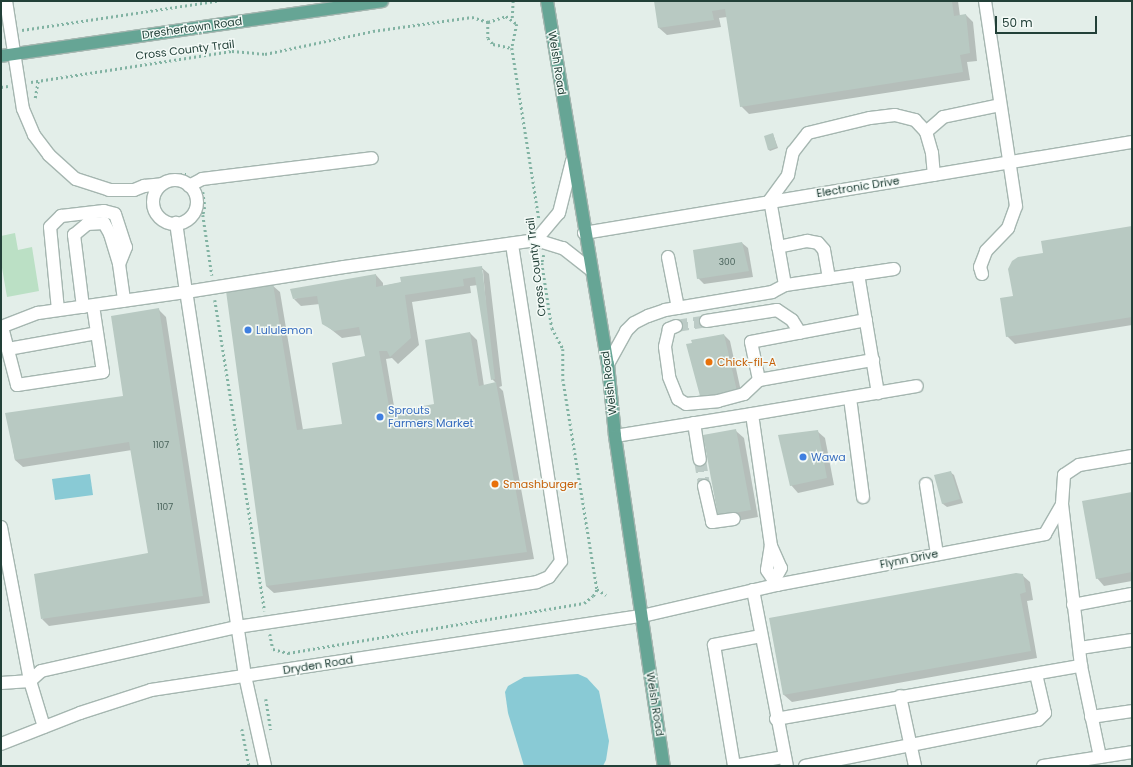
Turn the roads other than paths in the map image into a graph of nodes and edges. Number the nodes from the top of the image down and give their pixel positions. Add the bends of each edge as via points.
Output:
1 (6, 1) edge
2 (382, 1) edge
3 (547, 1) edge
4 (985, 1) edge
5 (15, 54) junction
6 (1, 56) edge
7 (1000, 105) junction
8 (926, 132) junction
9 (1132, 142) edge
10 (372, 158) dead end
11 (572, 161) junction
12 (1008, 163) junction
13 (934, 175) junction
14 (162, 184) junction
15 (189, 186) junction
16 (134, 190) junction
17 (770, 200) junction
18 (153, 203) junction
19 (176, 223) junction
20 (584, 233) junction
21 (540, 239) junction
22 (512, 244) junction
23 (778, 247) junction
24 (668, 257) dead end
25 (119, 264) junction
26 (894, 269) dead end
27 (591, 270) junction
28 (858, 274) junction
29 (982, 274) dead end
30 (828, 279) junction
31 (785, 285) junction
32 (186, 292) junction
33 (124, 301) junction
34 (88, 306) junction
35 (678, 308) junction
36 (58, 310) junction
37 (866, 320) junction
38 (706, 321) tunnel mouth
39 (676, 326) dead end
40 (2, 327) edge
41 (97, 333) junction
42 (800, 333) junction
43 (8, 349) junction
44 (872, 360) junction
45 (608, 364) junction
46 (759, 380) junction
47 (917, 386) dead end
48 (878, 393) junction
49 (850, 398) junction
50 (752, 414) junction
51 (694, 423) junction
52 (615, 436) junction
53 (1132, 456) edge
54 (700, 460) tunnel mouth
55 (926, 484) dead end
56 (704, 486) tunnel mouth
57 (863, 497) dead end
58 (1062, 504) junction
59 (734, 519) dead end
60 (1, 527) edge
61 (937, 554) junction
62 (776, 582) junction
63 (753, 590) junction
64 (1132, 594) edge
65 (1073, 605) junction
66 (642, 616) junction
67 (237, 627) junction
68 (761, 636) junction
69 (1132, 640) edge
70 (1080, 648) junction
71 (1081, 666) junction
72 (1036, 674) junction
73 (245, 676) junction
74 (30, 681) junction
75 (1, 683) edge
76 (900, 696) junction
77 (1132, 711) edge
78 (1091, 717) junction
79 (776, 719) junction
80 (44, 727) junction
81 (1, 744) edge
82 (911, 745) junction
83 (1132, 752) edge
84 (1100, 757) junction
85 (786, 762) edge
86 (265, 766) edge
87 (664, 766) edge
88 (805, 766) edge
89 (915, 766) edge
90 (1043, 766) edge

1 - 5 street
2 - 5 main road, Dreshertown Road
3 - 11 main road, Welsh Road
4 - 7 street
5 - 6 main road, Dreshertown Road
5 - 16 street via 23,109 34,135 48,155 76,179 109,190
7 - 8 street via 943,117
7 - 12 street
8 - 13 street via 932,153
8 - 17 street via 915,120 895,115 808,133 794,152 788,175
9 - 12 street, Electronic Drive
10 - 15 street via 202,179
11 - 20 main road, Welsh Road
11 - 21 street via 558,213
12 - 13 street, Electronic Drive
12 - 29 street via 1015,198 1014,214 1004,233 986,251 980,267
13 - 17 street, Electronic Drive
14 - 15 street via 176,180
14 - 16 street
14 - 18 street via 154,196
15 - 19 street via 196,198 196,205 189,218
16 - 18 street
17 - 20 street, Electronic Drive
17 - 23 street
18 - 19 street via 158,216
19 - 32 street
20 - 27 main road, Welsh Road
21 - 22 street
21 - 27 street via 563,248
22 - 32 street
22 - 67 street via 561,561 549,577 537,582
23 - 30 street via 807,241 818,243 824,250
23 - 31 street
24 - 35 street
25 - 33 street
25 - 34 street via 104,223 87,224 74,235
25 - 36 street via 126,247 115,214 104,211 62,216 50,228
26 - 28 street
27 - 45 main road, Welsh Road
28 - 30 street
28 - 37 street
30 - 31 street
31 - 35 street via 772,292
32 - 33 street
32 - 67 street
33 - 34 street
34 - 36 street
34 - 41 street
35 - 45 street via 648,316 634,323 626,331
36 - 40 street via 38,313
37 - 42 street
37 - 44 street
38 - 42 street via 777,310 792,320
39 - 46 street via 669,329 665,347 669,377 678,399 686,404 718,401 744,394
40 - 43 street
41 - 43 street
41 - 43 street via 103,372 17,385
42 - 46 street via 751,342
44 - 46 street
44 - 48 street
45 - 52 main road, Welsh Road
47 - 48 street
48 - 49 street
49 - 50 street
49 - 57 street
50 - 51 street
50 - 62 street via 771,546 781,568
51 - 52 street
51 - 54 street
52 - 66 main road, Welsh Road
53 - 58 street, Flynn Drive via 1079,465 1064,475
55 - 61 street
56 - 59 street via 712,522
58 - 61 street, Flynn Drive via 1045,534
58 - 65 street
60 - 74 street
61 - 62 street, Flynn Drive
62 - 63 street, Flynn Drive
63 - 66 street, Flynn Drive
63 - 68 street
64 - 65 street
65 - 70 street
66 - 73 street, Dryden Road
66 - 87 main road, Welsh Road
67 - 73 street
67 - 74 street via 41,671
68 - 79 street
68 - 85 street via 714,645 734,766
69 - 70 street
70 - 71 street
71 - 72 street
71 - 78 street
72 - 76 street
72 - 82 street via 1045,713 1038,720
73 - 80 street, Dryden Road via 151,690
73 - 86 street
74 - 75 street
74 - 80 street
76 - 79 street
76 - 82 street
77 - 78 street
78 - 84 street
79 - 85 street
80 - 81 street, Dryden Road
82 - 88 street
82 - 89 street
83 - 84 street
84 - 90 street

